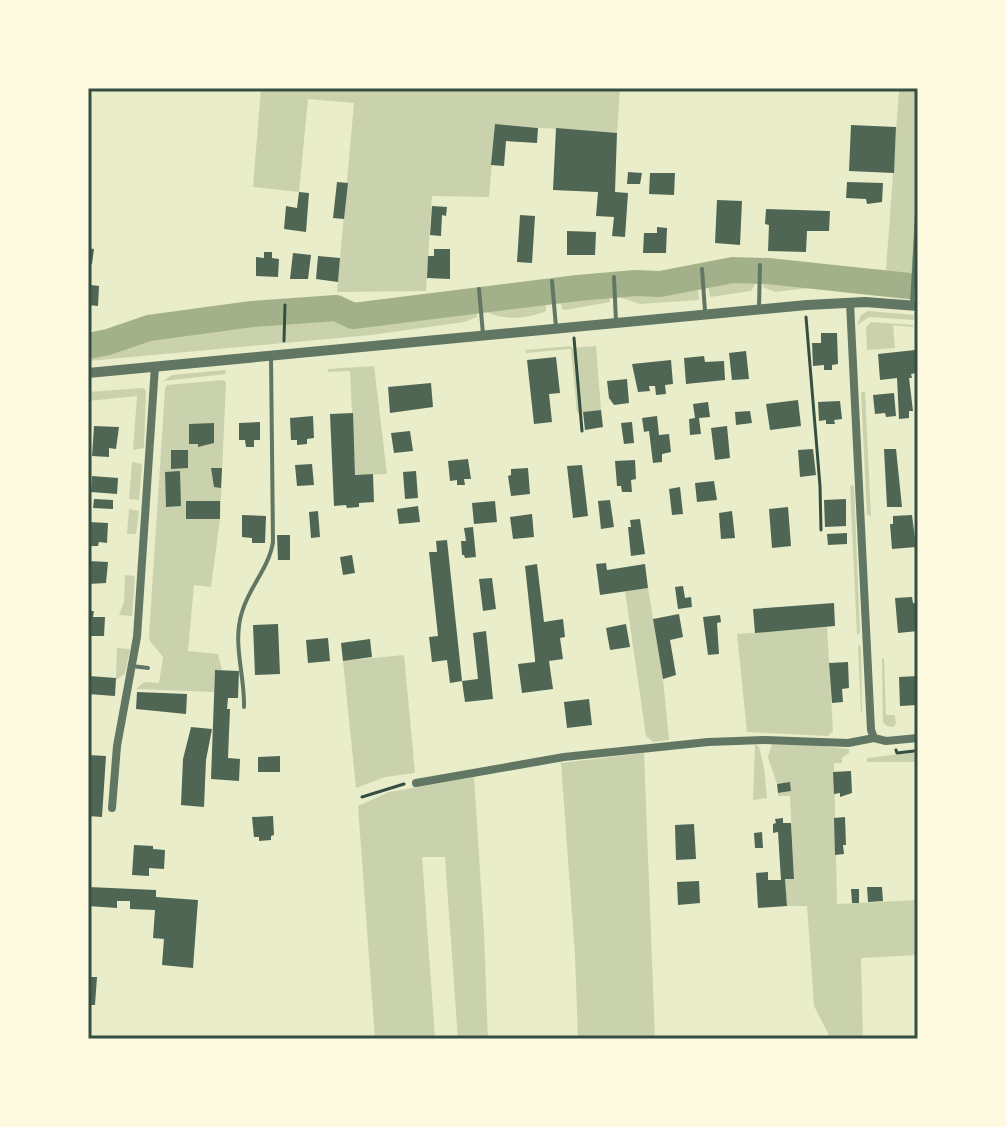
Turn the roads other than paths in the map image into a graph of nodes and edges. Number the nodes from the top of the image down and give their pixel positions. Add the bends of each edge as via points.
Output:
1 (918, 196) edge
2 (760, 265) dead end
3 (702, 270) dead end
4 (916, 278) edge
5 (614, 279) dead end
6 (552, 283) dead end
7 (479, 291) dead end
8 (850, 303) junction
9 (915, 305) edge
10 (759, 309) junction
11 (706, 314) junction
12 (616, 322) junction
13 (556, 327) junction
14 (483, 334) junction
15 (271, 355) junction
16 (155, 366) junction
17 (88, 373) edge
18 (132, 666) junction
19 (148, 668) dead end
20 (244, 707) dead end
21 (874, 738) junction
22 (918, 738) edge
23 (416, 783) road end
24 (113, 811) joint
25 (106, 816) dead end

1 - 4 lane
2 - 10 lane
3 - 11 lane
4 - 9 lane
5 - 12 lane
6 - 13 lane
7 - 14 lane
8 - 9 street
8 - 10 street
8 - 21 street
10 - 11 street
11 - 12 street
12 - 13 street
13 - 14 street
14 - 15 street
15 - 16 street
15 - 20 lane via 273,542 241,613
16 - 17 street
16 - 18 street
18 - 19 lane
18 - 24 street via 117,746
21 - 22 street
21 - 23 street via 848,743 708,742 564,757
24 - 25 lane

